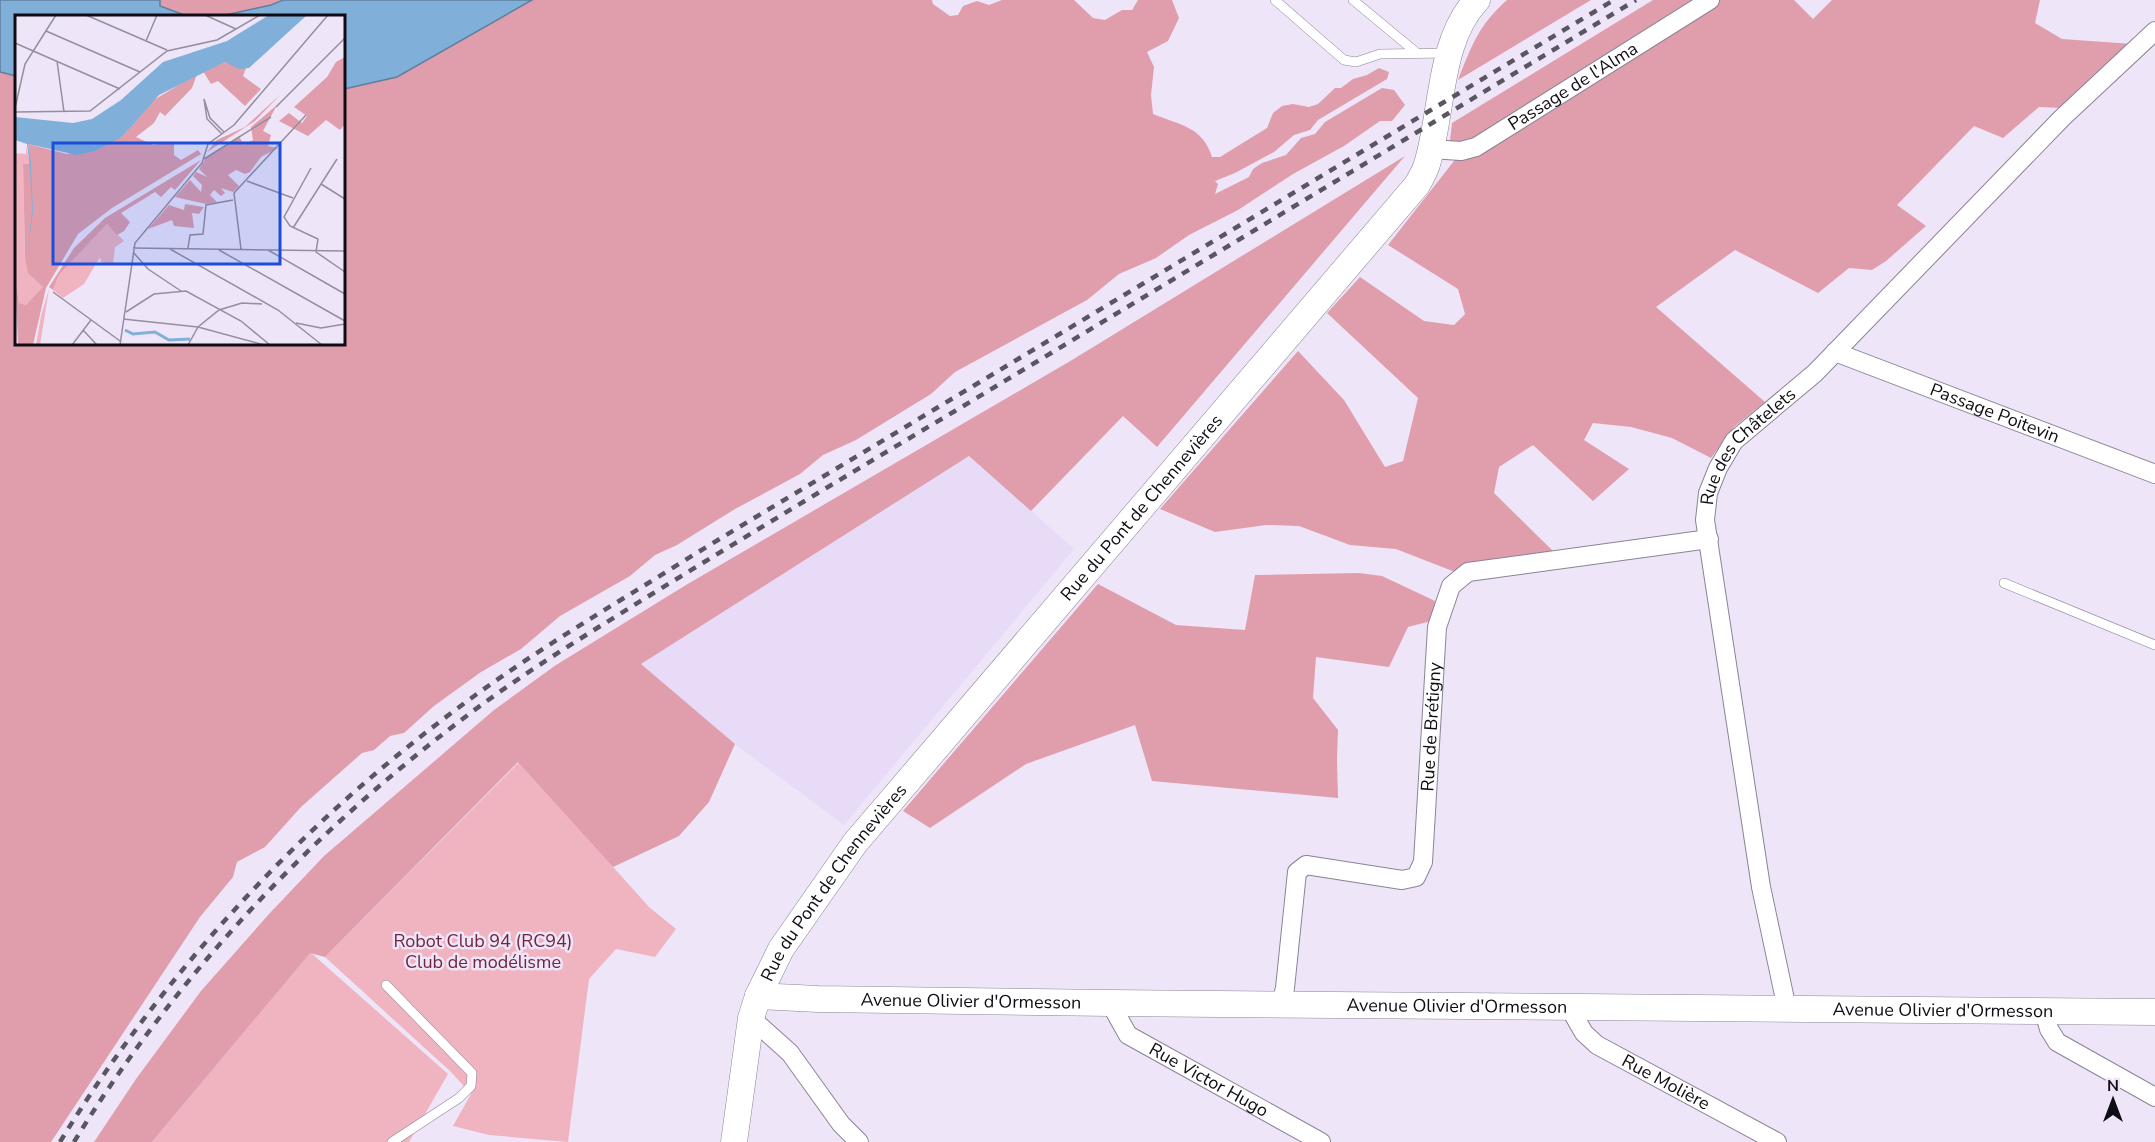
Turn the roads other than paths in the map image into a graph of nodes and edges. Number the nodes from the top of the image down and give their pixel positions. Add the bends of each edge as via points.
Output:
1 (1275, 0) edge
2 (1353, 0) edge
3 (1477, 0) edge
4 (1710, 0) edge
5 (2155, 31) edge
6 (1417, 53) junction
7 (1450, 53) junction
8 (1431, 149) junction
9 (1835, 352) junction
10 (2155, 474) edge
11 (1709, 539) junction
12 (2004, 584) dead end
13 (2155, 645) edge
14 (386, 985) dead end
15 (1110, 1003) junction
16 (1281, 1004) junction
17 (755, 1007) junction
18 (1569, 1007) junction
19 (1787, 1009) junction
20 (2044, 1011) junction
21 (2155, 1012) edge
22 (2155, 1096) edge
23 (392, 1142) edge
24 (734, 1142) edge
25 (859, 1142) edge
26 (1321, 1142) edge
27 (1776, 1142) edge

1 - 6 lane via 1344,60 1356,62 1380,54
2 - 6 lane
3 - 7 main road, Rue du Pont de Chennevières via 1468,9
4 - 8 street, Passage de l'Alma via 1476,147 1461,151
5 - 9 street, Rue des Châtelets via 2062,118
6 - 7 lane
7 - 8 main road, Rue du Pont de Chennevières
8 - 17 main road, Rue du Pont de Chennevières via 1417,185 855,843 781,949
9 - 10 street, Passage Poitevin
9 - 11 street, Rue des Châtelets via 1734,441 1708,493
11 - 16 street, Rue de Brétigny via 1468,572 1451,586 1437,627 1423,862 1416,877 1402,880 1306,865 1297,872
11 - 19 street, Rue des Châtelets via 1761,887
12 - 13 lane
14 - 23 lane via 472,1073 471,1086 459,1098
15 - 16 main road, Avenue Olivier d'Ormesson
15 - 17 main road, Avenue Olivier d'Ormesson via 818,999
15 - 26 street, Rue Victor Hugo via 1128,1035
16 - 18 main road, Avenue Olivier d'Ormesson
17 - 24 main road, Rue du Pont de Chennevières
17 - 25 street via 841,1124
18 - 19 main road, Avenue Olivier d'Ormesson
18 - 27 street, Rue Molière via 1584,1033 1598,1045
19 - 20 main road, Avenue Olivier d'Ormesson
20 - 21 main road, Avenue Olivier d'Ormesson
20 - 22 street via 2057,1042

